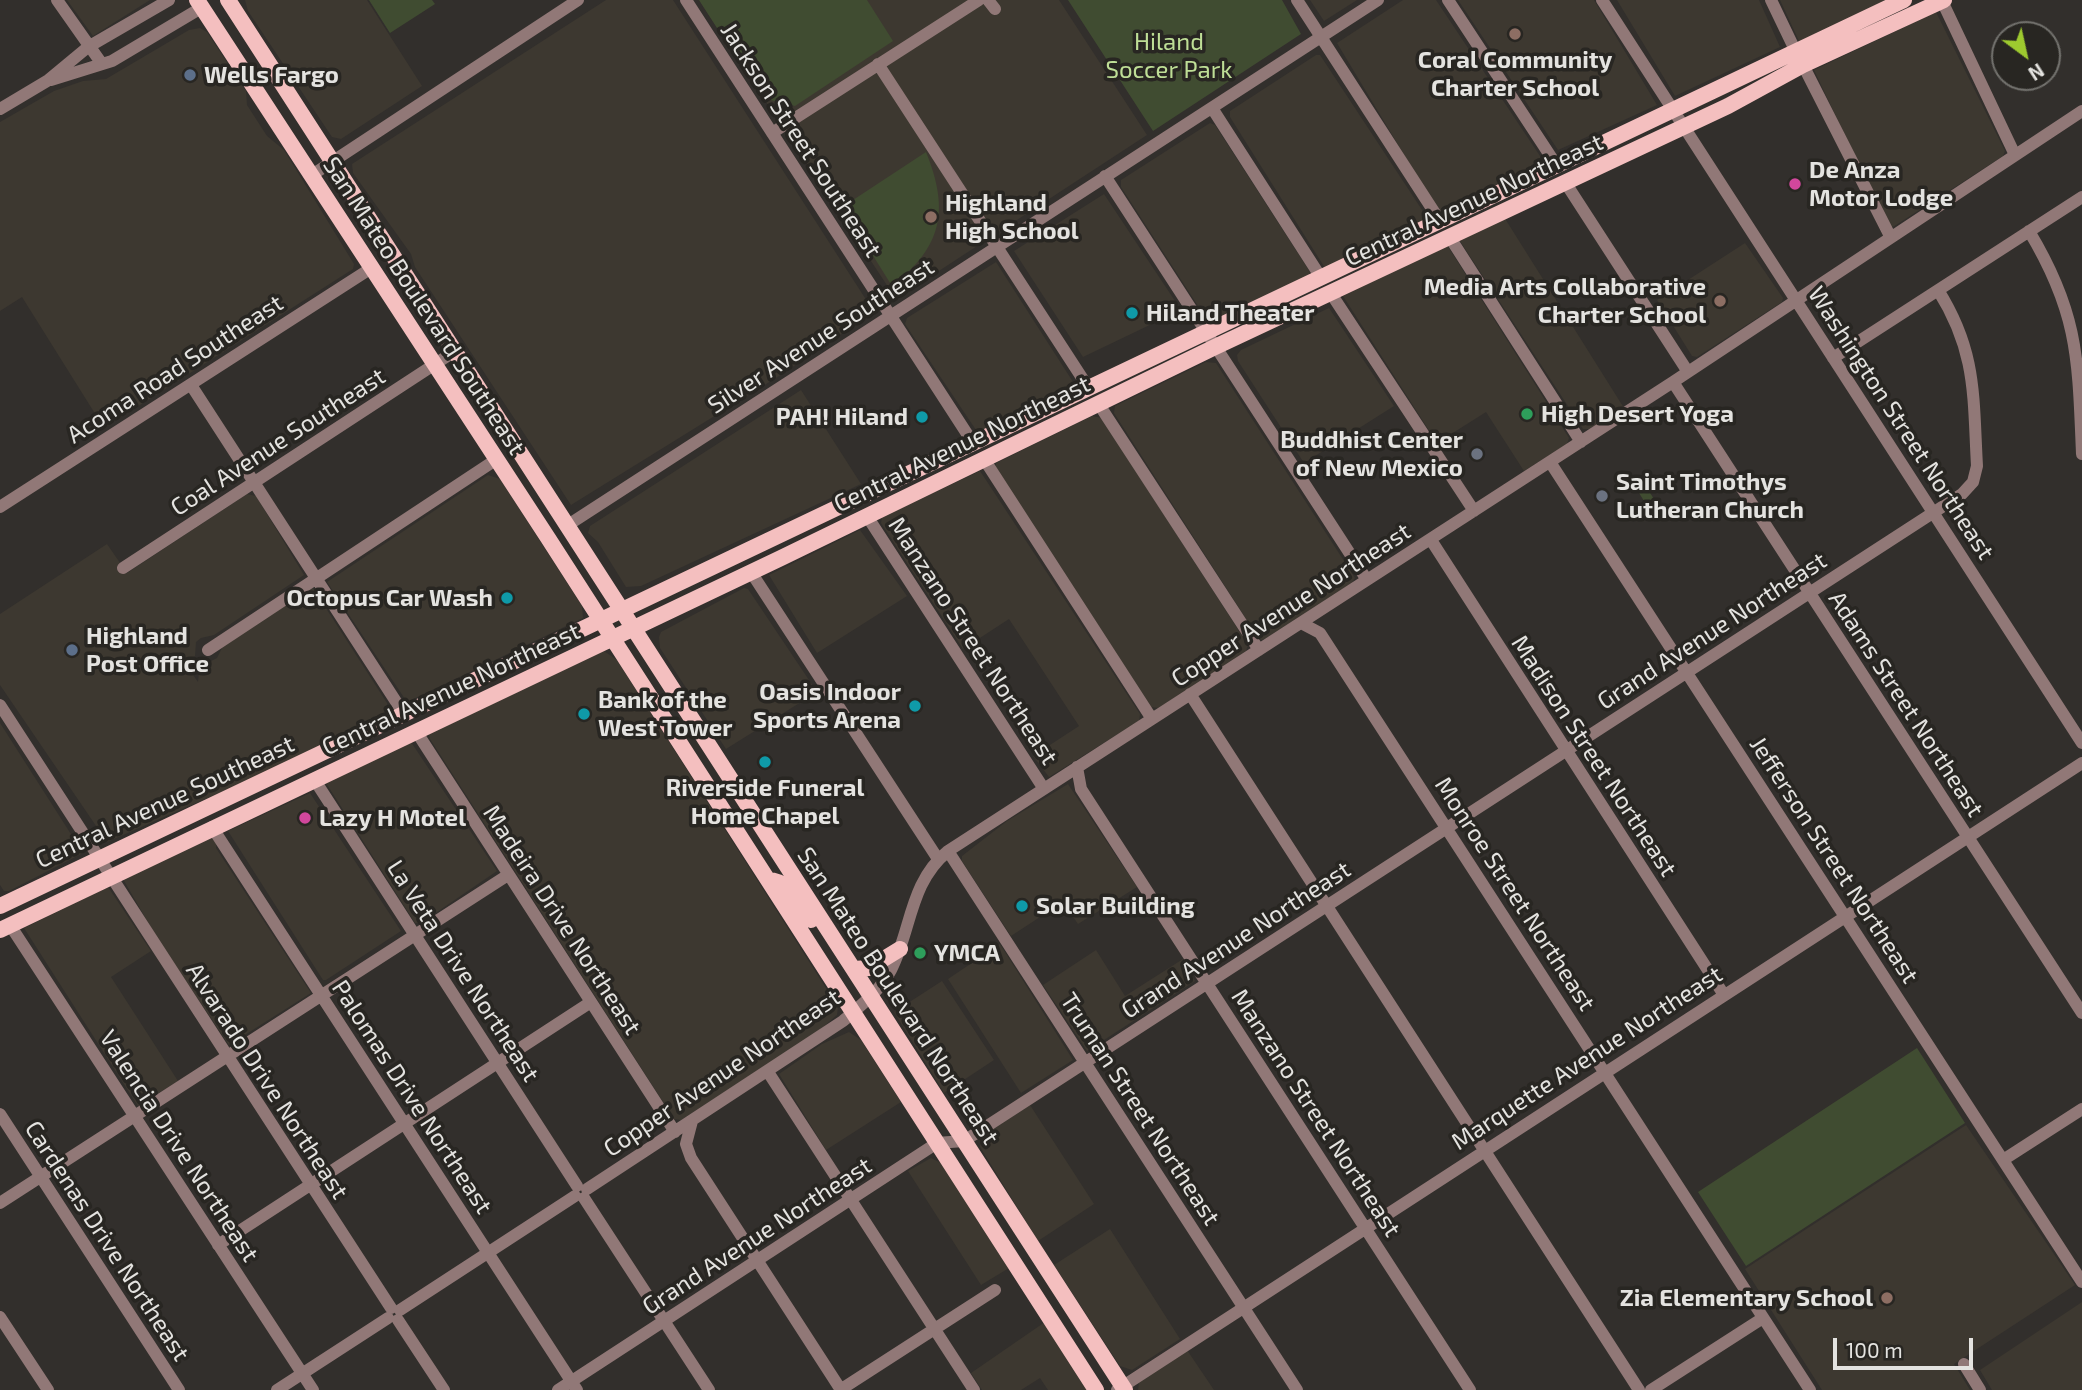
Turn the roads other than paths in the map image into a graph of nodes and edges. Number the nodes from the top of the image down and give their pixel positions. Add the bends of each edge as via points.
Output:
1 (58, 0) edge
2 (169, 0) edge
3 (228, 0) edge
4 (578, 0) edge
5 (685, 0) edge
6 (979, 0) edge
7 (1297, 0) edge
8 (1378, 0) edge
9 (1448, 0) edge
10 (1602, 0) edge
11 (1772, 0) edge
12 (1904, 0) edge
13 (1943, 1) edge
14 (204, 3) edge
15 (1321, 37) junction
16 (88, 47) junction
17 (1800, 59) junction
18 (102, 64) junction
19 (878, 64) junction
20 (47, 81) junction
21 (1212, 108) junction
22 (0, 109) edge
23 (1674, 110) junction
24 (2082, 111) edge
25 (1684, 127) junction
26 (772, 133) junction
27 (2015, 155) junction
28 (331, 159) junction
29 (1557, 166) junction
30 (312, 175) junction
31 (1105, 176) junction
32 (1565, 181) junction
33 (2082, 197) edge
34 (1440, 222) junction
35 (2029, 231) junction
36 (1449, 236) junction
37 (1890, 236) junction
38 (998, 246) junction
39 (373, 267) junction
40 (1320, 276) junction
41 (1938, 290) junction
42 (1330, 292) junction
43 (1797, 301) junction
44 (889, 317) junction
45 (1205, 331) junction
46 (1215, 347) junction
47 (455, 351) junction
48 (1833, 358) junction
49 (435, 364) junction
50 (1688, 372) junction
51 (1673, 382) junction
52 (191, 385) junction
53 (1088, 387) junction
54 (1098, 403) junction
55 (1581, 442) junction
56 (973, 443) junction
57 (2082, 454) edge
58 (497, 459) junction
59 (984, 459) junction
60 (1550, 462) junction
61 (253, 482) junction
62 (2, 503) edge
63 (1474, 511) junction
64 (1934, 513) junction
65 (867, 516) junction
66 (568, 525) junction
67 (1431, 540) junction
68 (123, 568) dead end
69 (751, 572) junction
70 (315, 578) junction
71 (1367, 580) junction
72 (1810, 593) junction
73 (622, 609) junction
74 (1322, 609) junction
75 (600, 620) junction
76 (1301, 623) junction
77 (634, 626) junction
78 (1320, 633) junction
79 (611, 638) junction
80 (208, 650) dead end
81 (1259, 650) junction
82 (1688, 672) junction
83 (1190, 694) junction
84 (0, 705) edge
85 (404, 714) junction
86 (1152, 719) junction
87 (416, 731) junction
88 (2082, 743) edge
89 (1565, 752) junction
90 (2082, 763) edge
91 (1077, 767) junction
92 (314, 779) junction
93 (1060, 779) junction
94 (1044, 789) junction
95 (1081, 789) junction
96 (212, 827) junction
97 (1448, 828) junction
98 (1968, 838) junction
99 (943, 855) junction
100 (100, 859) junction
101 (508, 875) junction
102 (110, 877) junction
103 (768, 880) junction
104 (0, 906) edge
105 (1327, 906) junction
106 (1845, 916) junction
107 (5, 927) edge
108 (414, 935) junction
109 (836, 941) junction
110 (900, 949) junction
111 (854, 969) junction
112 (1207, 984) junction
113 (321, 995) junction
114 (1724, 995) junction
115 (871, 996) junction
116 (591, 1002) junction
117 (853, 1013) junction
118 (2082, 1013) edge
119 (226, 1057) junction
120 (1085, 1063) junction
121 (498, 1064) junction
122 (768, 1072) junction
123 (1604, 1073) junction
124 (2082, 1109) edge
125 (0, 1114) edge
126 (134, 1116) junction
127 (692, 1121) junction
128 (405, 1124) junction
129 (675, 1132) junction
130 (964, 1141) junction
131 (937, 1143) junction
132 (1485, 1149) junction
133 (2003, 1160) junction
134 (40, 1177) junction
135 (310, 1185) junction
136 (581, 1192) junction
137 (850, 1199) junction
138 (0, 1203) edge
139 (1365, 1227) junction
140 (218, 1245) junction
141 (488, 1253) junction
142 (757, 1260) junction
143 (2082, 1282) edge
144 (995, 1290) dead end
145 (1243, 1306) junction
146 (394, 1314) junction
147 (0, 1317) edge
148 (1763, 1318) junction
149 (664, 1322) junction
150 (934, 1329) junction
151 (1964, 1364) dead end
152 (302, 1374) junction
153 (575, 1386) edge
154 (1121, 1388) edge
155 (48, 1390) edge
156 (179, 1390) edge
157 (277, 1390) edge
158 (313, 1390) edge
159 (444, 1390) edge
160 (558, 1390) edge
161 (709, 1390) edge
162 (841, 1390) edge
163 (974, 1390) edge
164 (1096, 1390) edge
165 (1297, 1390) edge
166 (1470, 1390) edge
167 (1639, 1390) edge
168 (1651, 1390) edge
169 (1810, 1390) edge
170 (1980, 1390) edge

1 - 16 street
2 - 16 street
3 - 28 main road, San Mateo Boulevard Southeast
4 - 28 street
5 - 26 street, Jackson Street Southeast
6 - 19 street
7 - 15 street
8 - 15 street, Silver Avenue Southeast
9 - 29 street
10 - 23 street, Washington Street Northeast
11 - 17 street
12 - 17 main road, Central Avenue Southeast
13 - 17 main road, Central Avenue Northeast
13 - 27 street
14 - 18 street
14 - 30 main road, San Mateo Boulevard Southeast
15 - 21 street, Silver Avenue Southeast
15 - 34 street
16 - 18 street
16 - 20 street
17 - 23 main road, Central Avenue Southeast
17 - 25 main road, Central Avenue Northeast
17 - 37 street
18 - 20 street
19 - 26 street
19 - 38 street
20 - 22 street
21 - 31 street, Silver Avenue Southeast
21 - 40 street
23 - 25 street, Washington Street Northeast
23 - 29 main road, Central Avenue Southeast
24 - 27 street, Copper Avenue Northeast
25 - 32 main road, Central Avenue Northeast
25 - 43 street, Washington Street Northeast
26 - 44 street, Jackson Street Southeast
27 - 37 street, Copper Avenue Northeast
28 - 30 street
28 - 47 main road, San Mateo Boulevard Southeast
29 - 34 main road, Central Avenue Southeast
30 - 39 main road, San Mateo Boulevard Southeast
31 - 38 street, Silver Avenue Southeast
31 - 45 street
32 - 36 main road, Central Avenue Northeast
32 - 50 street
33 - 35 street
34 - 40 main road, Central Avenue Southeast
35 - 41 street
35 - 57 street via 2061,292 2074,336
36 - 42 main road, Central Avenue Northeast
36 - 55 street
37 - 43 street, Copper Avenue Northeast
38 - 44 street, Silver Avenue Southeast
38 - 53 street
39 - 49 main road, San Mateo Boulevard Southeast
39 - 52 street, Acoma Road Southeast
40 - 45 main road, Central Avenue Southeast
41 - 48 street
41 - 64 street, Grand Avenue Northeast via 1966,343 1976,466 1973,482
42 - 46 main road, Central Avenue Northeast
42 - 63 street
43 - 48 street, Washington Street Northeast
43 - 50 street, Copper Avenue Northeast
44 - 56 street, Jackson Street Southeast
44 - 66 street, Silver Avenue Southeast
45 - 46 street
45 - 53 main road, Central Avenue Southeast
46 - 54 main road, Central Avenue Northeast
46 - 71 street
47 - 49 street, Coal Avenue Southeast
47 - 66 main road, San Mateo Boulevard Southeast
48 - 64 street, Washington Street Northeast
49 - 58 main road, San Mateo Boulevard Southeast
49 - 61 street, Coal Avenue Southeast
50 - 51 street, Copper Avenue Northeast
51 - 55 street, Copper Avenue Northeast
51 - 72 street, Adams Street Northeast
52 - 61 street
52 - 62 street, Acoma Road Southeast
53 - 56 main road, Central Avenue Southeast
54 - 59 main road, Central Avenue Northeast
54 - 81 street
55 - 60 street, Copper Avenue Northeast
56 - 73 main road, Central Avenue Southeast
58 - 70 street
58 - 75 main road, San Mateo Boulevard Southeast
59 - 65 main road, Central Avenue Northeast
59 - 86 street
60 - 63 street, Copper Avenue Northeast
60 - 82 street, Jefferson Street Northeast
61 - 68 street, Coal Avenue Southeast
61 - 70 street
63 - 67 street, Copper Avenue Northeast
64 - 72 street, Grand Avenue Northeast
64 - 88 street, Washington Street Northeast
65 - 69 main road, Central Avenue Northeast
65 - 94 street, Manzano Street Northeast
66 - 73 main road, San Mateo Boulevard Southeast
67 - 71 street, Copper Avenue Northeast
67 - 89 street, Madison Street Northeast
69 - 77 main road, Central Avenue Northeast
69 - 99 street, Truman Street Northeast
70 - 80 street
70 - 85 street
71 - 74 street, Copper Avenue Northeast
72 - 82 street, Grand Avenue Northeast
72 - 98 street, Adams Street Northeast
73 - 75 main road, Central Avenue Southeast
73 - 77 main road, San Mateo Boulevard Southeast
74 - 76 street, Copper Avenue Northeast
74 - 78 street
75 - 79 main road, San Mateo Boulevard Southeast
75 - 85 main road, Central Avenue Southeast
76 - 78 street, Monroe Street Northeast
76 - 81 street, Copper Avenue Northeast
77 - 79 main road, Central Avenue Northeast
77 - 109 main road, San Mateo Boulevard Northeast
78 - 97 street, Monroe Street Northeast
79 - 87 main road, Central Avenue Northeast
79 - 103 main road, San Mateo Boulevard Northeast
81 - 83 street, Copper Avenue Northeast
82 - 89 street, Grand Avenue Northeast
82 - 106 street, Jefferson Street Northeast
83 - 86 street, Copper Avenue Northeast
83 - 105 street
84 - 100 street, Alvarado Drive Northeast
85 - 100 main road, Central Avenue Southeast
86 - 91 street, Copper Avenue Northeast
87 - 92 main road, Central Avenue Northeast
87 - 101 street, Madeira Drive Northeast
89 - 97 street, Grand Avenue Northeast
89 - 114 street, Madison Street Northeast
90 - 98 street, Marquette Avenue Northeast
91 - 93 street, Copper Avenue Northeast
91 - 95 street, Manzano Street Northeast
92 - 96 main road, Central Avenue Northeast
92 - 108 street, La Veta Drive Northeast
93 - 94 street, Copper Avenue Northeast
93 - 95 street, Manzano Street Northeast
94 - 99 street, Copper Avenue Northeast
95 - 112 street, Manzano Street Northeast
96 - 102 main road, Central Avenue Northeast
96 - 113 street, Palomas Drive Northeast
97 - 105 street, Grand Avenue Northeast
97 - 123 street, Monroe Street Northeast
98 - 106 street, Marquette Avenue Northeast
98 - 118 street, Adams Street Northeast
99 - 110 street, Copper Avenue Northeast via 916,893
99 - 120 street, Truman Street Northeast
100 - 102 street, Alvarado Drive Northeast
100 - 104 main road, Central Avenue Southeast
101 - 108 street
101 - 116 street, Madeira Drive Northeast
102 - 107 main road, Central Avenue Northeast
102 - 119 street, Alvarado Drive Northeast
103 - 109 main road via 780,881 824,937
103 - 117 main road, San Mateo Boulevard Northeast
105 - 112 street, Grand Avenue Northeast
105 - 132 street
106 - 114 street, Marquette Avenue Northeast
106 - 133 street, Jefferson Street Northeast
107 - 126 street, Valencia Drive Northeast
108 - 113 street
108 - 121 street, La Veta Drive Northeast
109 - 111 main road, San Mateo Boulevard Northeast
110 - 111 main road via 870,968
110 - 115 street, Copper Avenue Northeast via 889,974
111 - 115 main road, San Mateo Boulevard Northeast
112 - 120 street, Grand Avenue Northeast
112 - 139 street, Manzano Street Northeast
113 - 119 street
113 - 128 street, Palomas Drive Northeast
114 - 123 street, Marquette Avenue Northeast
115 - 117 street, Copper Avenue Northeast
115 - 130 main road, San Mateo Boulevard Northeast
116 - 121 street
116 - 129 street, Madeira Drive Northeast
117 - 122 street, Copper Avenue Northeast
117 - 131 main road, San Mateo Boulevard Northeast
119 - 126 street
119 - 135 street, Alvarado Drive Northeast
120 - 130 street, Grand Avenue Northeast
120 - 145 street, Truman Street Northeast
121 - 128 street
121 - 136 street, La Veta Drive Northeast
122 - 127 street, Copper Avenue Northeast
122 - 137 street
123 - 132 street, Marquette Avenue Northeast
123 - 148 street, Monroe Street Northeast
124 - 133 street
125 - 134 street, Cardenas Drive Northeast
126 - 134 street
126 - 140 street, Valencia Drive Northeast
127 - 129 street, Copper Avenue Northeast
127 - 142 street via 686,1138 691,1158
128 - 135 street
128 - 141 street, Palomas Drive Northeast
129 - 136 street, Copper Avenue Northeast
130 - 131 street, Grand Avenue Northeast
130 - 154 main road, San Mateo Boulevard Northeast
131 - 137 street, Grand Avenue Northeast
131 - 164 main road, San Mateo Boulevard Northeast
132 - 139 street, Marquette Avenue Northeast
132 - 167 street
133 - 143 street, Jefferson Street Northeast
134 - 138 street
134 - 156 street, Cardenas Drive Northeast
135 - 140 street
135 - 146 street, Alvarado Drive Northeast
136 - 141 street, Copper Avenue Northeast
136 - 149 street, La Veta Drive Northeast
137 - 142 street, Grand Avenue Northeast
137 - 150 street
139 - 145 street, Marquette Avenue Northeast
139 - 166 street, Manzano Street Northeast
140 - 152 street, Valencia Drive Northeast
141 - 146 street, Copper Avenue Northeast
141 - 153 street, Palomas Drive Northeast
142 - 149 street, Grand Avenue Northeast
142 - 162 street
144 - 150 street
145 - 154 street, Marquette Avenue Northeast
145 - 165 street, Truman Street Northeast
146 - 152 street, Copper Avenue Northeast
146 - 159 street, Alvarado Drive Northeast
147 - 155 street
148 - 168 street
148 - 169 street, Monroe Street Northeast
149 - 153 street, Grand Avenue Northeast
149 - 161 street, La Veta Drive Northeast
150 - 162 street
150 - 163 street
151 - 170 street
152 - 157 street, Copper Avenue Northeast
152 - 158 street, Valencia Drive Northeast
153 - 160 street, Grand Avenue Northeast

